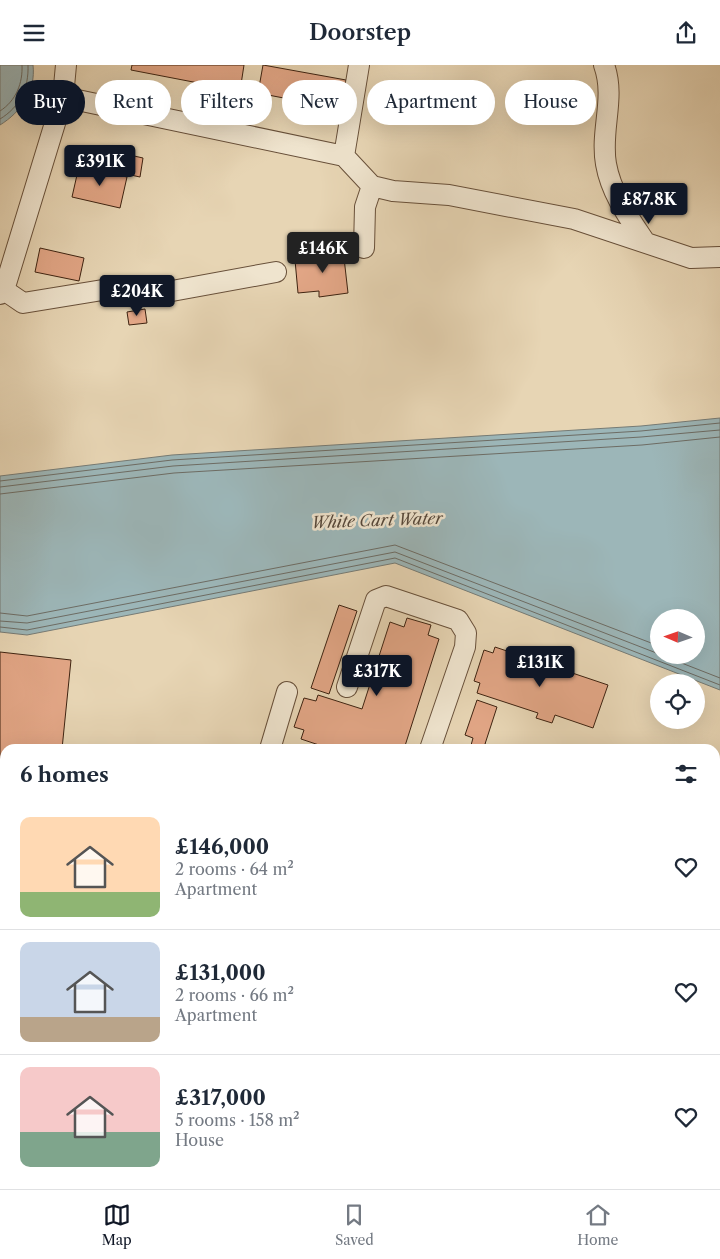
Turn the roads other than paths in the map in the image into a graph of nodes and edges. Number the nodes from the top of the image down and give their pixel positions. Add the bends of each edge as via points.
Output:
1 (66, 65) edge
2 (359, 65) edge
3 (604, 65) edge
4 (65, 80) edge
5 (85, 101) edge
6 (55, 125) edge
7 (344, 156) junction
8 (372, 186) junction
9 (644, 242) junction
10 (364, 248) dead end
11 (720, 257) edge
12 (276, 272) dead end
13 (2, 292) edge
14 (347, 687) dead end
15 (287, 692) dead end
16 (271, 744) edge
17 (432, 744) edge

1 - 4 street
2 - 7 street
3 - 9 street via 610,92 605,136 606,163 612,189
5 - 7 street
6 - 13 street
7 - 8 street
8 - 9 street via 393,191 449,195 574,219
8 - 10 street via 365,207
9 - 11 street via 691,257
12 - 13 street via 150,295 121,287 24,303
14 - 17 street via 376,599 386,596 458,620 466,633 465,647
15 - 16 street

